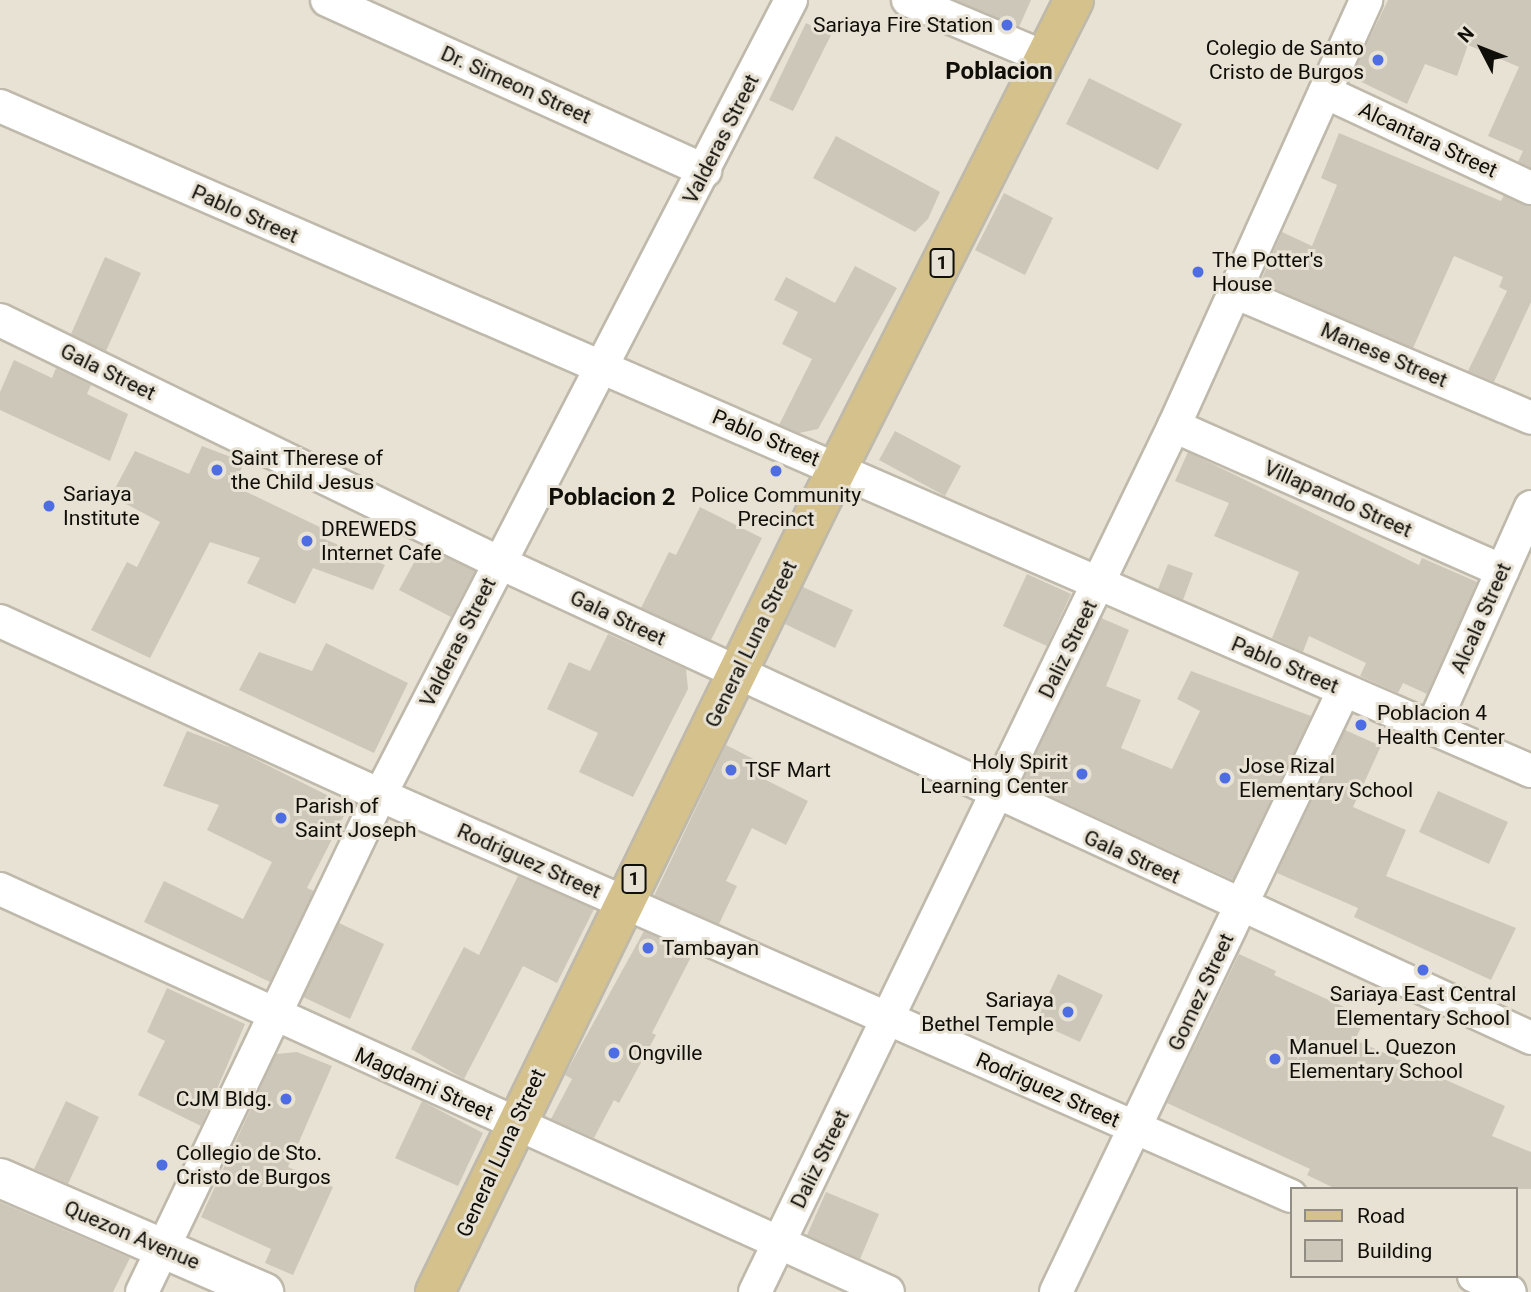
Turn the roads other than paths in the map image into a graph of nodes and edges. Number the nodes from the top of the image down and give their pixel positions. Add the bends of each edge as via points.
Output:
1 (327, 0) edge
2 (792, 0) edge
3 (908, 0) edge
4 (1074, 0) edge
5 (1366, 0) edge
6 (1046, 58) junction
7 (1325, 92) junction
8 (0, 106) edge
9 (705, 171) junction
10 (1531, 188) edge
11 (1237, 293) junction
12 (0, 320) edge
13 (605, 368) junction
14 (1531, 418) edge
15 (1174, 426) junction
16 (838, 469) junction
17 (1531, 508) edge
18 (498, 562) junction
19 (1502, 572) junction
20 (1098, 584) junction
21 (0, 621) edge
22 (737, 673) junction
23 (1343, 690) junction
24 (1432, 728) junction
25 (1531, 771) edge
26 (380, 795) junction
27 (997, 796) junction
28 (0, 889) edge
29 (623, 902) junction
30 (1241, 907) junction
31 (274, 1017) junction
32 (888, 1019) junction
33 (1531, 1038) edge
34 (515, 1124) junction
35 (1136, 1129) junction
36 (0, 1178) edge
37 (1290, 1196) edge
38 (778, 1245) junction
39 (165, 1249) junction
40 (1478, 1278) edge
41 (142, 1292) edge
42 (264, 1292) edge
43 (435, 1292) edge
44 (755, 1292) edge
45 (888, 1292) edge
46 (1056, 1292) edge
47 (1510, 1292) edge

1 - 9 street, Dr. Simeon Street
2 - 9 street, Valderas Street
3 - 6 street
4 - 6 main road, General Luna Street / 1
5 - 7 street, Daliz Street
6 - 16 main road, General Luna Street / 1
7 - 10 street, Alcantara Street
7 - 11 street, Daliz Street
8 - 13 street, Pablo Street
9 - 13 street, Valderas Street
11 - 14 street, Manese Street
11 - 15 street, Daliz Street
12 - 18 street, Gala Street
13 - 16 street, Pablo Street
13 - 18 street, Valderas Street
15 - 19 street, Villapando Street
15 - 20 street, Daliz Street
16 - 20 street, Pablo Street
16 - 22 main road, General Luna Street / 1
17 - 19 street, Alcala Street
18 - 22 street, Gala Street
18 - 26 street, Valderas Street
19 - 24 street, Alcala Street
20 - 23 street, Pablo Street
20 - 27 street, Daliz Street
21 - 26 street, Rodriguez Street
22 - 27 street, Gala Street
22 - 29 main road, General Luna Street / 1
23 - 24 street, Pablo Street
23 - 30 street, Gomez Street
24 - 25 street, Pablo Street
26 - 29 street, Rodriguez Street
26 - 31 street, Valderas Street
27 - 30 street, Gala Street
27 - 32 street, Daliz Street
28 - 31 street, Magdami Street
29 - 32 street, Rodriguez Street
29 - 34 main road, General Luna Street / 1
30 - 33 street, Gala Street
30 - 35 street, Gomez Street
31 - 34 street, Magdami Street
31 - 39 street, Valderas Street
32 - 35 street, Rodriguez Street
32 - 38 street, Daliz Street
34 - 38 street, Magdami Street
34 - 43 main road, General Luna Street / 1
35 - 37 street, Rodriguez Street
35 - 46 street, Gomez Street
36 - 39 street, Quezon Avenue
38 - 44 street, Daliz Street
38 - 45 street, Magdami Street
39 - 41 street, Valderas Street
39 - 42 street, Quezon Avenue
40 - 47 street

